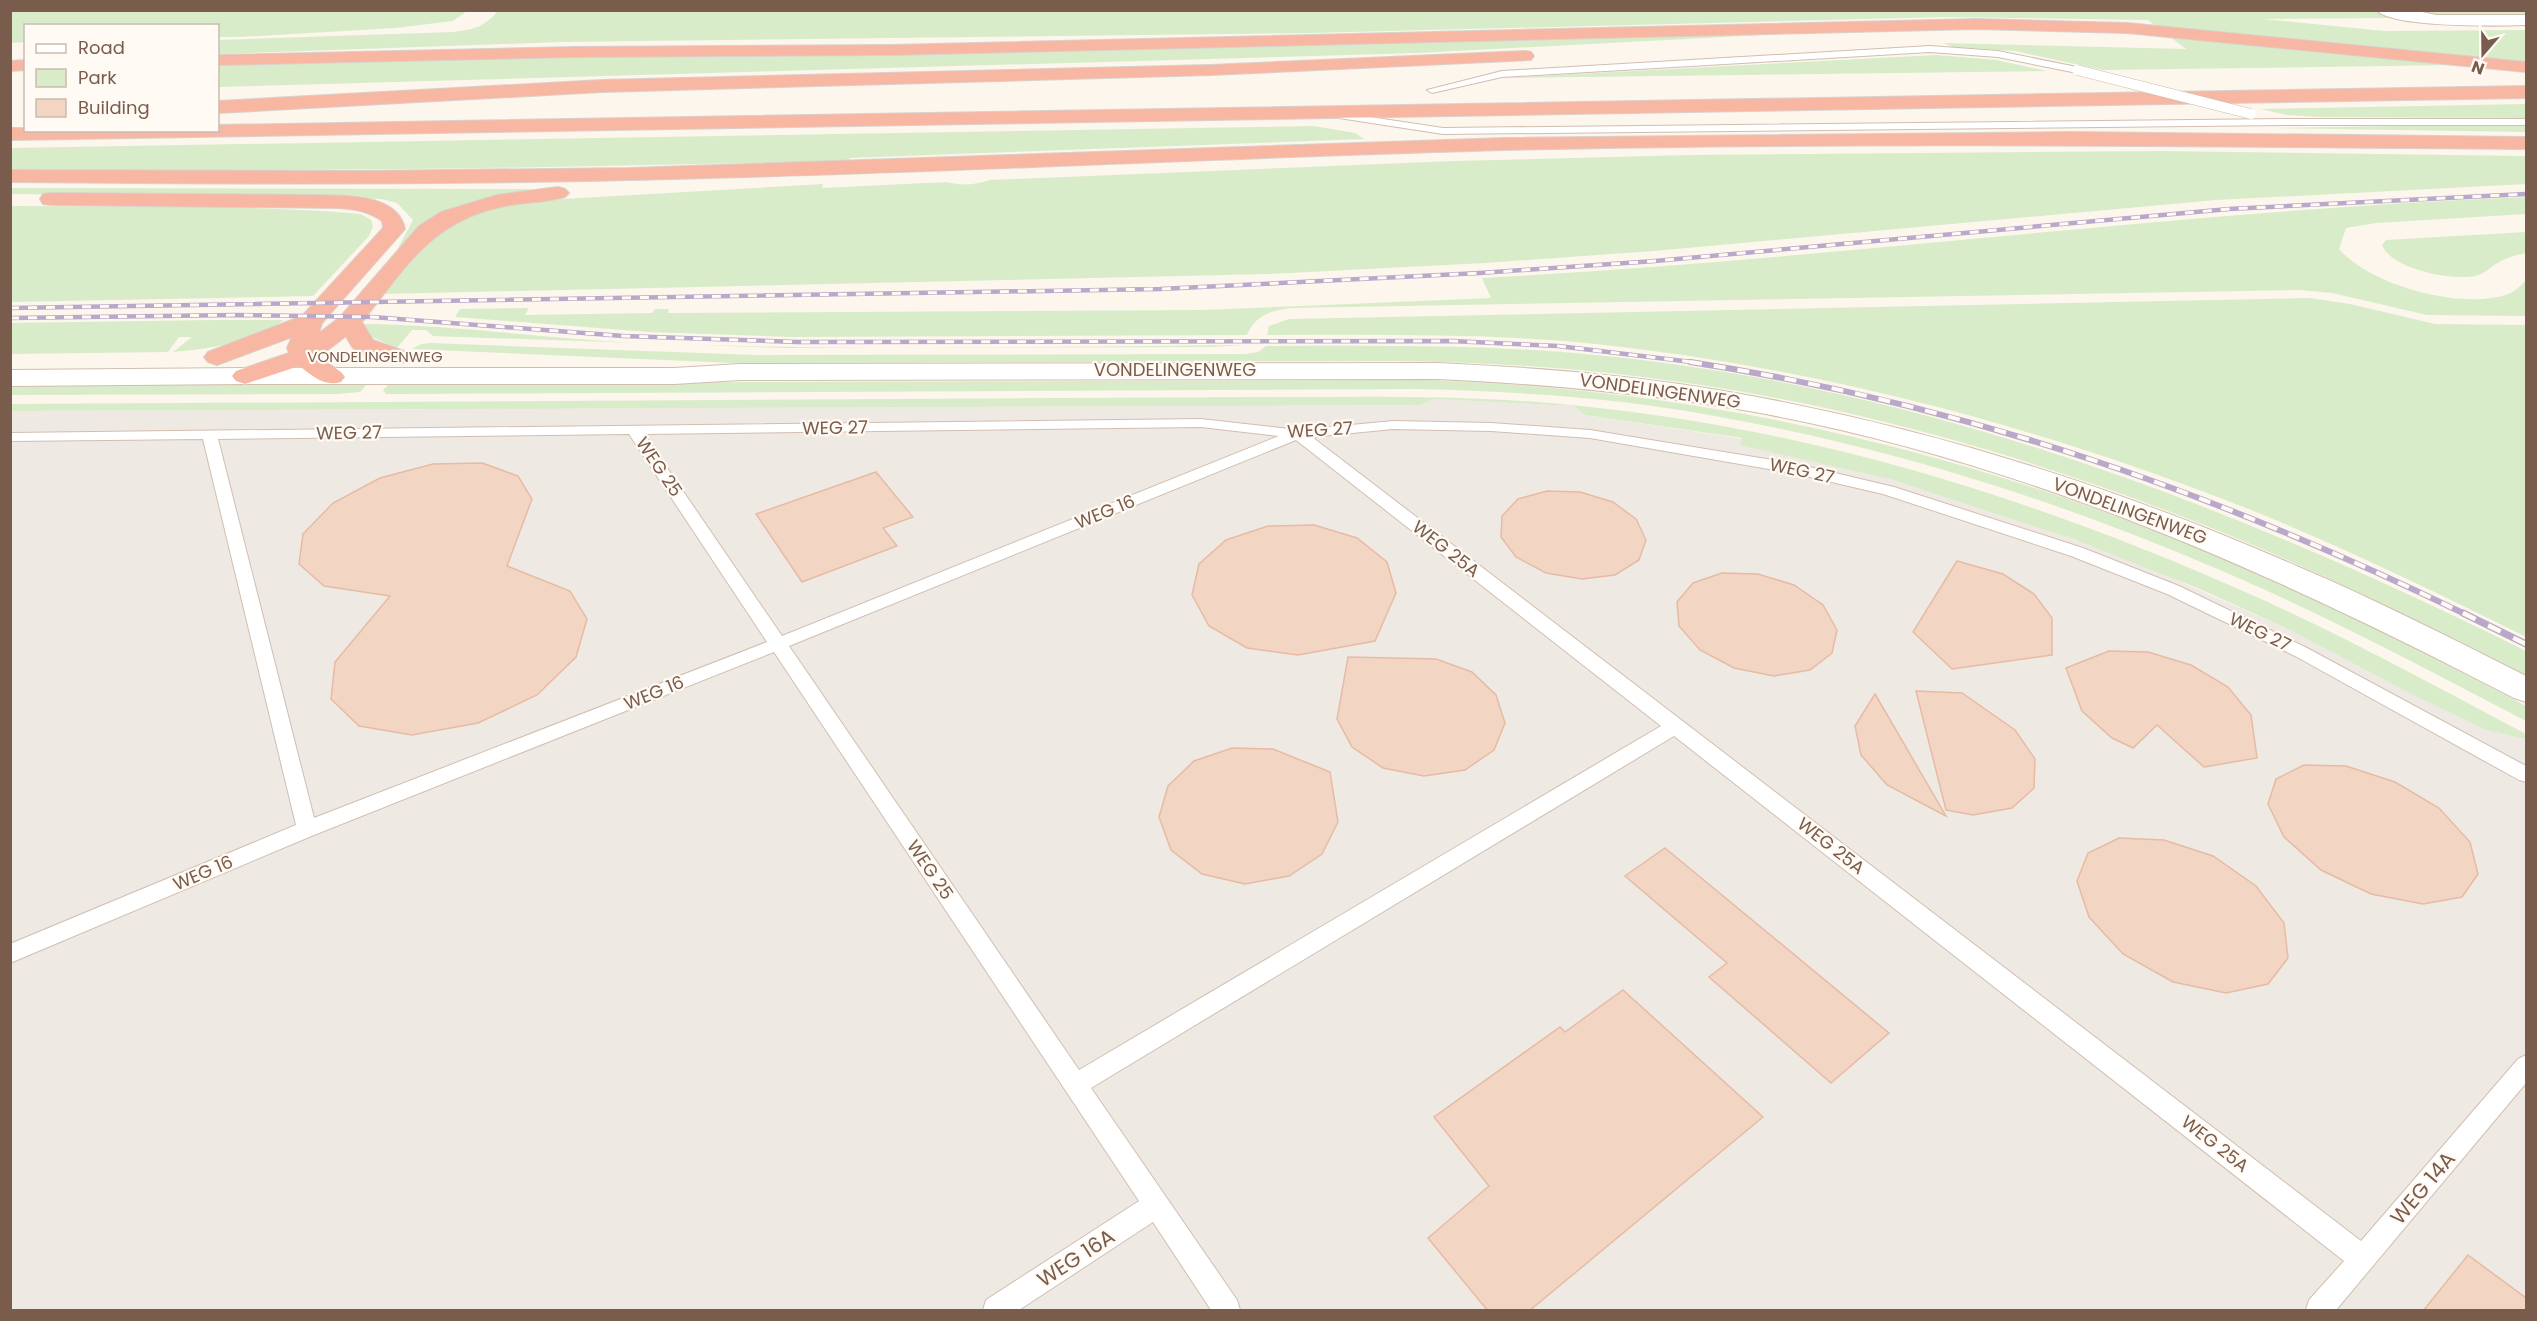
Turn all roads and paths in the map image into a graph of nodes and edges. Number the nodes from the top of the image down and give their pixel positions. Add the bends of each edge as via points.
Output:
1 (2384, 10) edge
2 (2526, 20) edge
3 (2133, 33) junction
4 (219, 60) edge
5 (2526, 69) edge
6 (2398, 73) dead end
7 (2174, 77) dead end
8 (2030, 80) dead end
9 (1599, 87) dead end
10 (1409, 90) dead end
11 (1432, 90) junction
12 (2526, 92) edge
13 (768, 100) dead end
14 (219, 108) edge
15 (219, 108) edge
16 (1319, 113) junction
17 (2284, 122) junction
18 (2526, 122) edge
19 (219, 131) edge
20 (135, 132) edge
21 (10, 134) edge
22 (2526, 143) edge
23 (845, 173) junction
24 (10, 176) edge
25 (33, 199) dead end
26 (310, 321) junction
27 (348, 322) junction
28 (217, 357) junction
29 (302, 357) junction
30 (398, 357) junction
31 (10, 359) edge
32 (740, 372) junction
33 (245, 376) junction
34 (332, 377) junction
35 (10, 378) edge
36 (634, 430) junction
37 (209, 434) junction
38 (1298, 434) junction
39 (10, 437) edge
40 (778, 644) junction
41 (2526, 690) edge
42 (1675, 726) junction
43 (2526, 775) edge
44 (307, 829) junction
45 (10, 954) edge
46 (2526, 1066) edge
47 (1075, 1085) junction
48 (1156, 1205) junction
49 (2363, 1258) junction
50 (996, 1311) edge
51 (1227, 1311) edge
52 (2319, 1311) edge

1 - 2 street via 2436,20
3 - 4 highway via 2005,24 1896,25 892,50
3 - 5 highway
3 - 14 highway via 1938,36 1211,70 602,86
5 - 6 highway
7 - 8 highway
9 - 11 highway
10 - 11 highway
11 - 17 lane, bridge via 1502,74 1930,49 1998,54 2077,70
12 - 16 highway
13 - 15 highway
16 - 17 lane via 1443,131
16 - 19 highway
17 - 18 lane
20 - 21 highway
22 - 23 highway via 2148,138 1636,141 1226,153
23 - 24 highway
23 - 27 highway via 556,193 473,208 427,231
25 - 26 highway via 319,201 352,203 384,211 392,218 394,229
26 - 28 highway
26 - 29 highway via 300,348
27 - 29 highway
27 - 30 highway via 364,345
28 - 29 street, VONDELINGENWEG
28 - 31 street, VONDELINGENWEG
29 - 30 street, VONDELINGENWEG
29 - 33 highway
29 - 34 highway
30 - 32 street, VONDELINGENWEG via 679,364
32 - 34 street, VONDELINGENWEG via 674,376
32 - 41 street, VONDELINGENWEG via 1458,371 1597,381 1718,398 1929,445 2133,511 2328,592
33 - 34 street, VONDELINGENWEG
33 - 35 street, VONDELINGENWEG
36 - 37 lane, WEG 27
36 - 38 lane, WEG 27 via 1201,423
36 - 40 lane, WEG 25
37 - 39 lane, WEG 27
37 - 44 lane
38 - 40 lane, WEG 16
38 - 42 lane, WEG 25A
38 - 43 lane, WEG 27 via 1393,425 1590,434 1797,469 1888,490 2077,552 2173,590 2301,652
40 - 44 lane, WEG 16
40 - 47 lane, WEG 25
42 - 47 lane
42 - 49 lane, WEG 25A
44 - 45 lane, WEG 16
46 - 49 lane, WEG 14A
47 - 48 lane, WEG 25
48 - 50 lane, WEG 16A
48 - 51 lane, WEG 25
49 - 52 lane, WEG 14A

